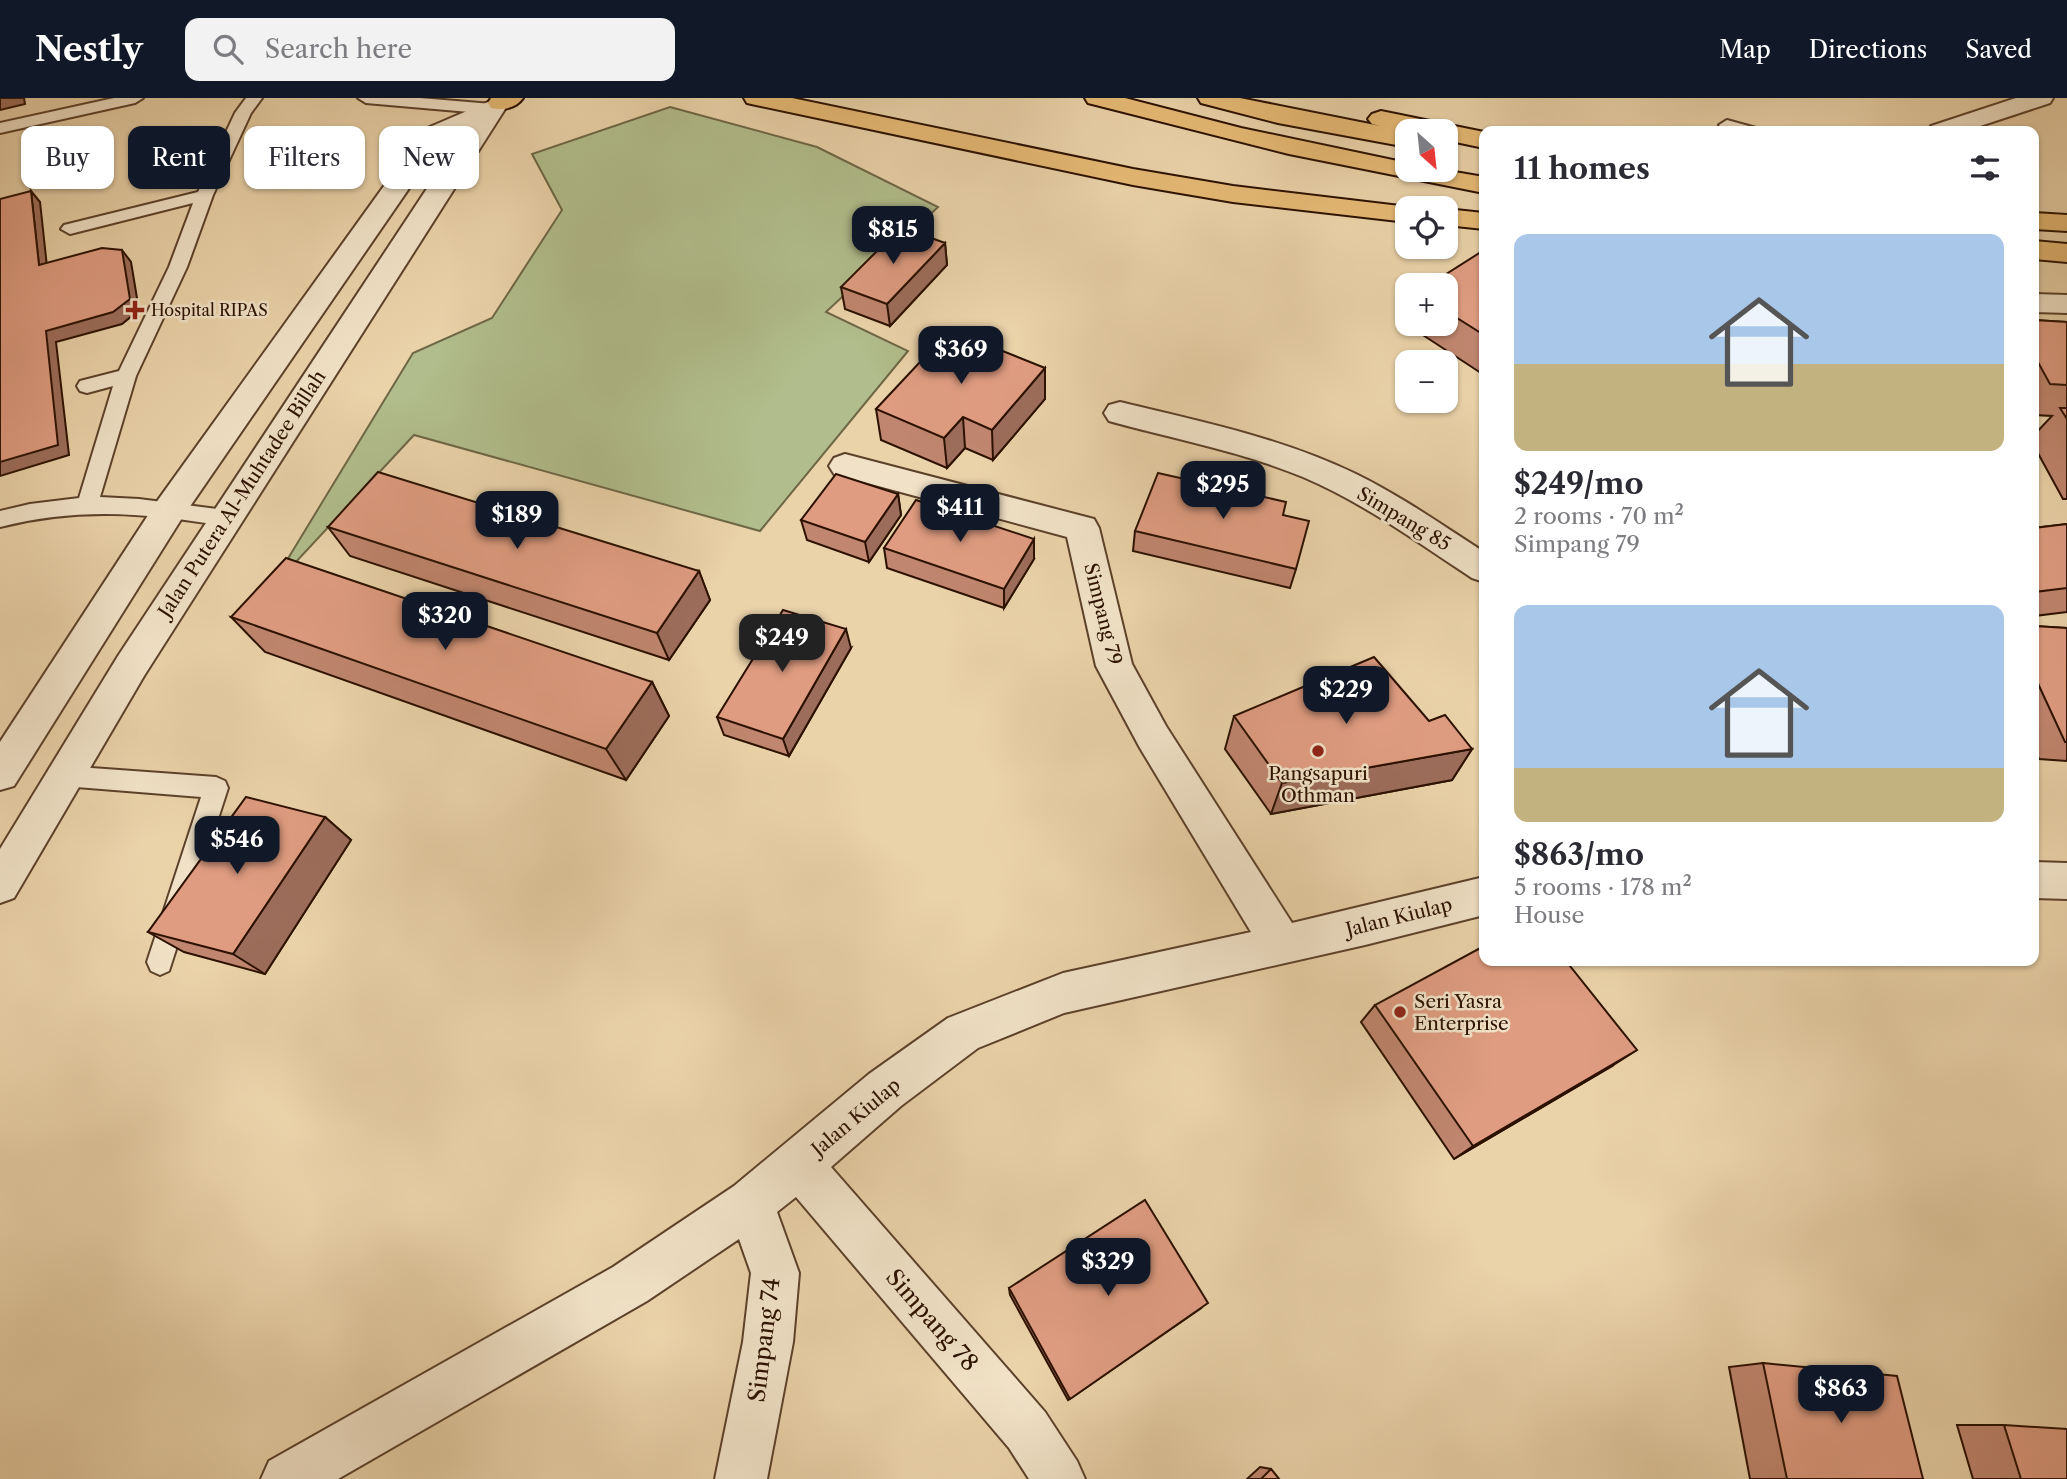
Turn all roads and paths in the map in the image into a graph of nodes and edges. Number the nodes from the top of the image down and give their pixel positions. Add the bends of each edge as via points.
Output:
1 (135, 98) edge
2 (254, 98) edge
3 (366, 98) edge
4 (1097, 98) edge
5 (1210, 98) edge
6 (1297, 98) edge
7 (2041, 98) edge
8 (758, 99) edge
9 (502, 102) edge
10 (1395, 121) edge
11 (1727, 125) dead end
12 (1731, 126) edge
13 (1955, 126) edge
14 (0, 128) edge
15 (1458, 135) edge
16 (1395, 137) edge
17 (1479, 139) edge
18 (1458, 148) edge
19 (1479, 152) edge
20 (1479, 184) edge
21 (205, 195) junction
22 (1395, 213) edge
23 (1458, 218) edge
24 (1479, 220) edge
25 (2039, 220) edge
26 (2067, 223) edge
27 (70, 229) dead end
28 (2039, 251) edge
29 (2067, 255) edge
30 (2039, 258) edge
31 (2039, 303) edge
32 (2067, 304) edge
33 (126, 376) junction
34 (87, 386) dead end
35 (1120, 412) dead end
36 (845, 466) dead end
37 (88, 502) junction
38 (170, 509) junction
39 (225, 518) junction
40 (0, 519) edge
41 (1479, 566) edge
42 (0, 774) edge
43 (64, 776) junction
44 (2039, 880) edge
45 (2067, 881) edge
46 (0, 885) edge
47 (1479, 897) edge
48 (1281, 943) junction
49 (160, 962) edge
50 (799, 1165) junction
51 (751, 1203) junction
52 (345, 1461) edge
53 (287, 1479) edge
54 (741, 1479) edge
55 (1059, 1479) edge

1 - 14 lane
2 - 21 lane
3 - 9 lane
4 - 20 highway via 1245,137
5 - 16 highway
6 - 10 highway
7 - 13 street
8 - 22 highway via 1146,179
9 - 38 street via 434,134
9 - 39 street, Jalan Putera Al-Muhtadee Billah
11 - 12 lane
15 - 17 highway
18 - 19 highway
21 - 27 lane
21 - 33 lane via 178,267
23 - 24 highway
25 - 26 highway
28 - 29 highway
29 - 30 highway
31 - 32 street
33 - 34 lane
33 - 37 lane
35 - 41 street, Simpang 85 via 1289,460 1371,496
36 - 48 street, Simpang 79 via 1082,528 1114,666
37 - 38 lane
37 - 40 lane
38 - 39 lane
38 - 42 street
39 - 43 street, Jalan Putera Al-Muhtadee Billah
43 - 46 street, Jalan Putera Al-Muhtadee Billah
43 - 49 lane via 216,788
44 - 45 street
47 - 48 street, Jalan Kiulap
48 - 50 street, Jalan Kiulap via 1063,993 963,1033 885,1090
50 - 51 street, Jalan Kiulap
50 - 55 street, Simpang 78 via 1027,1430
51 - 52 street, Jalan Kiulap
51 - 54 street, Simpang 74 via 775,1273 768,1342
52 - 53 street, Jalan Kiulap

